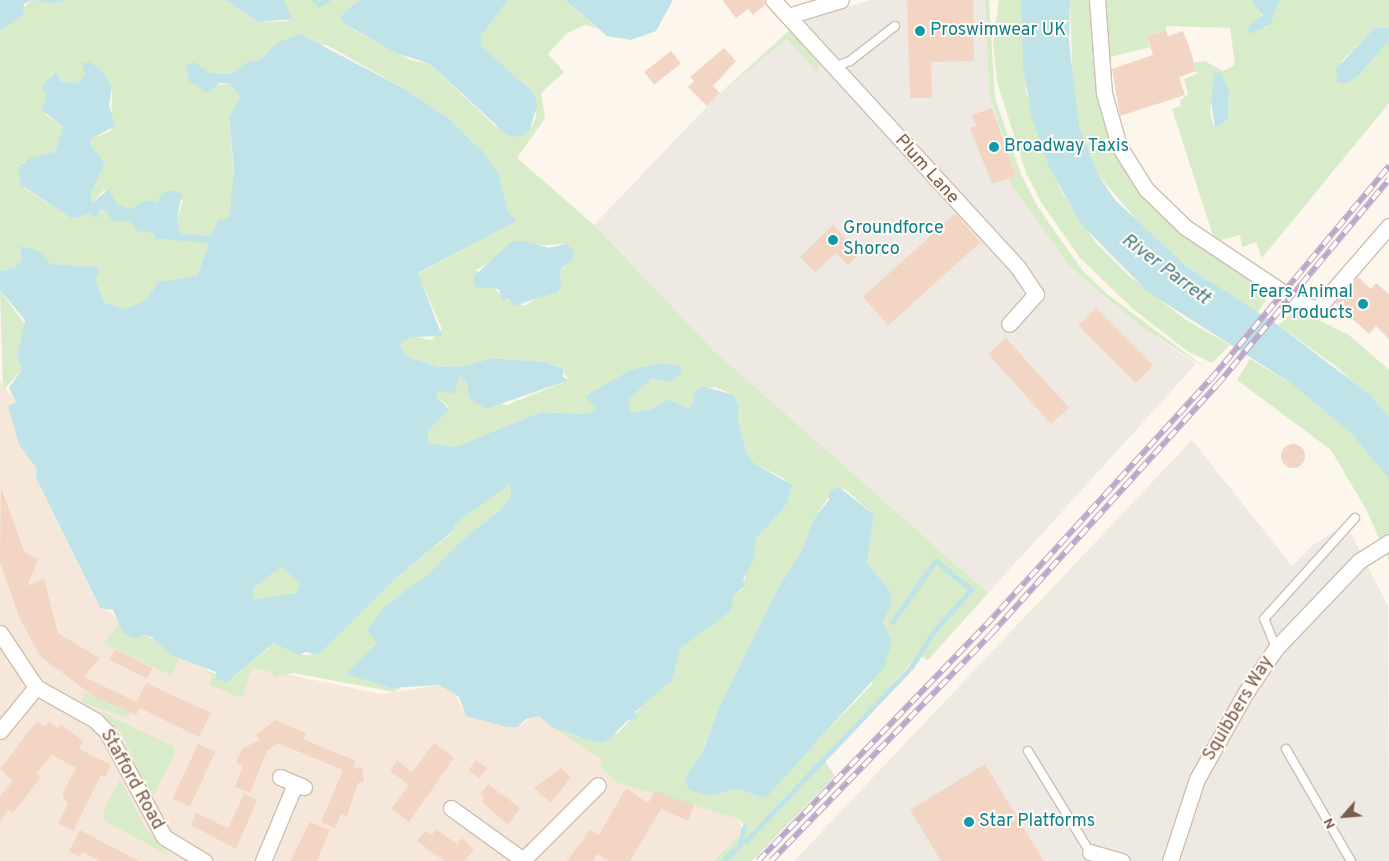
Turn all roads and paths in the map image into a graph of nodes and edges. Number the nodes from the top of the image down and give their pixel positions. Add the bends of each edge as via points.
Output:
1 (773, 0) edge
2 (841, 0) edge
3 (1098, 0) edge
4 (788, 16) junction
5 (895, 26) dead end
6 (834, 67) junction
7 (1389, 226) edge
8 (1009, 324) dead end
9 (1355, 518) dead end
10 (1389, 542) edge
11 (0, 633) edge
12 (1276, 648) junction
13 (36, 687) junction
14 (0, 731) edge
15 (1286, 749) dead end
16 (1028, 751) dead end
17 (280, 777) dead end
18 (598, 786) dead end
19 (451, 808) dead end
20 (1093, 857) edge
21 (204, 861) edge
22 (263, 861) edge
23 (522, 861) edge
24 (1122, 861) edge
25 (1170, 861) edge
26 (1351, 861) edge

1 - 4 street, Plum Lane
2 - 4 street
3 - 7 street via 1104,93 1128,163 1146,189 1185,226 1310,309 1322,307
4 - 6 street, Plum Lane
5 - 6 lane via 850,61
6 - 8 street, Plum Lane via 1017,266 1036,294
9 - 12 lane via 1264,619
10 - 12 street, Squibbers Way via 1359,561
11 - 13 street, Stafford Road
12 - 25 street, Squibbers Way via 1197,779
13 - 14 street
13 - 21 street, Stafford Road via 101,725 157,828 172,845
15 - 26 lane
16 - 20 lane
17 - 22 street via 299,785
18 - 23 street
19 - 23 street
20 - 24 street

